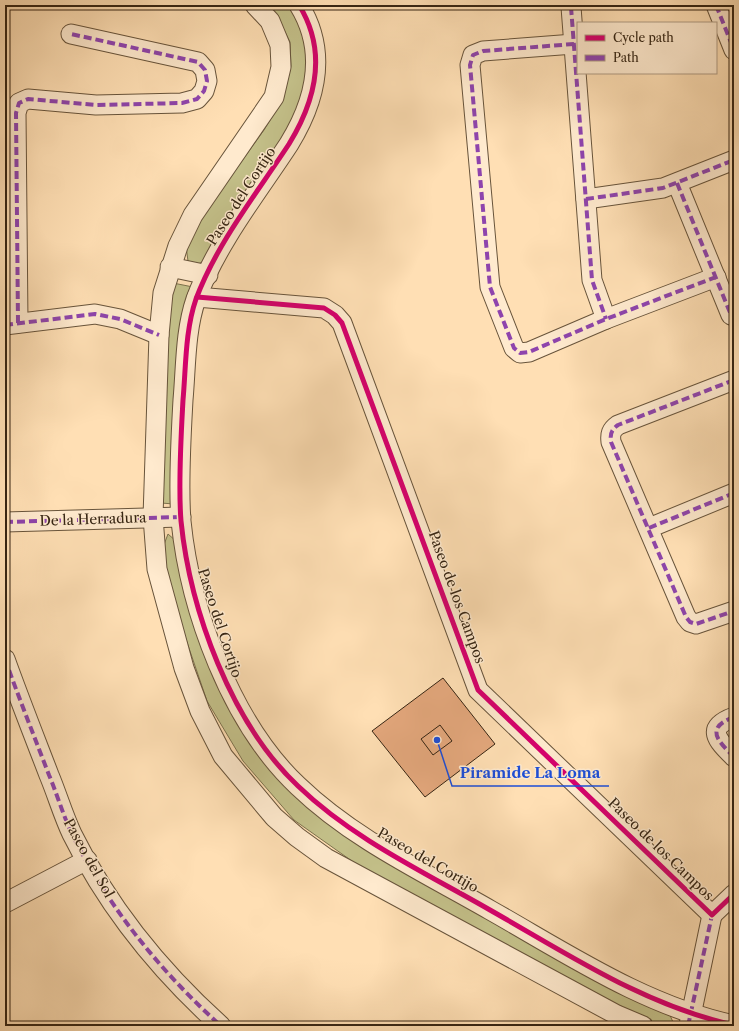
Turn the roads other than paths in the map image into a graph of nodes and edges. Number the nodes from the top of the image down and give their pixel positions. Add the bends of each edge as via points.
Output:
1 (255, 5) edge
2 (299, 5) edge
3 (716, 5) edge
4 (571, 7) dead end
5 (71, 34) dead end
6 (574, 44) junction
7 (734, 50) edge
8 (734, 160) edge
9 (677, 183) junction
10 (586, 199) junction
11 (170, 267) junction
12 (208, 275) junction
13 (716, 277) junction
14 (197, 298) junction
15 (731, 315) dead end
16 (606, 319) junction
17 (12, 324) edge
18 (159, 335) junction
19 (734, 380) edge
20 (734, 493) edge
21 (153, 517) junction
22 (181, 517) junction
23 (5, 522) edge
24 (649, 528) junction
25 (734, 611) edge
26 (5, 659) edge
27 (734, 717) edge
28 (734, 757) edge
29 (87, 860) junction
30 (734, 894) edge
31 (5, 903) edge
32 (712, 914) junction
33 (690, 1020) edge
34 (729, 1025) edge
35 (221, 1026) edge
36 (643, 1026) edge

1 - 11 street, Paseo del Cortijo via 270,21 280,45 281,67 274,97 193,216
2 - 12 street, Paseo del Cortijo via 312,28 316,48 311,99 298,130 222,246
3 - 7 street
4 - 6 street
5 - 17 street via 198,62 205,70 207,81 204,91 197,99 182,103 96,105 28,99 19,103 16,114
6 - 10 street
6 - 16 street via 482,51 473,55 470,65 490,287 514,348 520,353 529,352
8 - 9 street
9 - 10 street via 663,188
9 - 13 street
10 - 16 street via 592,280
11 - 12 street
11 - 18 street, Paseo del Cortijo via 163,293
12 - 14 street, Paseo del Cortijo
13 - 15 street
13 - 16 street
14 - 22 street, Paseo del Cortijo via 190,320 187,346 181,433
14 - 32 street, Paseo de los Campos via 324,308 342,323 478,690
17 - 18 street via 95,314 120,319
18 - 21 street, Paseo del Cortijo
19 - 24 street via 613,429 610,435 611,442
20 - 24 street
21 - 22 street, De la Herradura
21 - 23 street, De la Herradura
21 - 36 street, Paseo del Cortijo via 157,569 184,668 200,711 223,756 274,817 326,858 617,1015
22 - 33 street, Paseo del Cortijo via 186,555 195,591 222,674 259,740 296,785 351,830 623,986
24 - 25 street via 690,622 702,623
26 - 29 street, Paseo del Sol via 72,833
27 - 28 street via 717,726 715,734 719,742
29 - 31 street
29 - 35 street, Paseo del Sol via 121,914 153,956 189,997
30 - 32 street, Paseo de los Campos
32 - 33 street, Paseo de los Campos
33 - 34 street, Paseo del Cortijo

